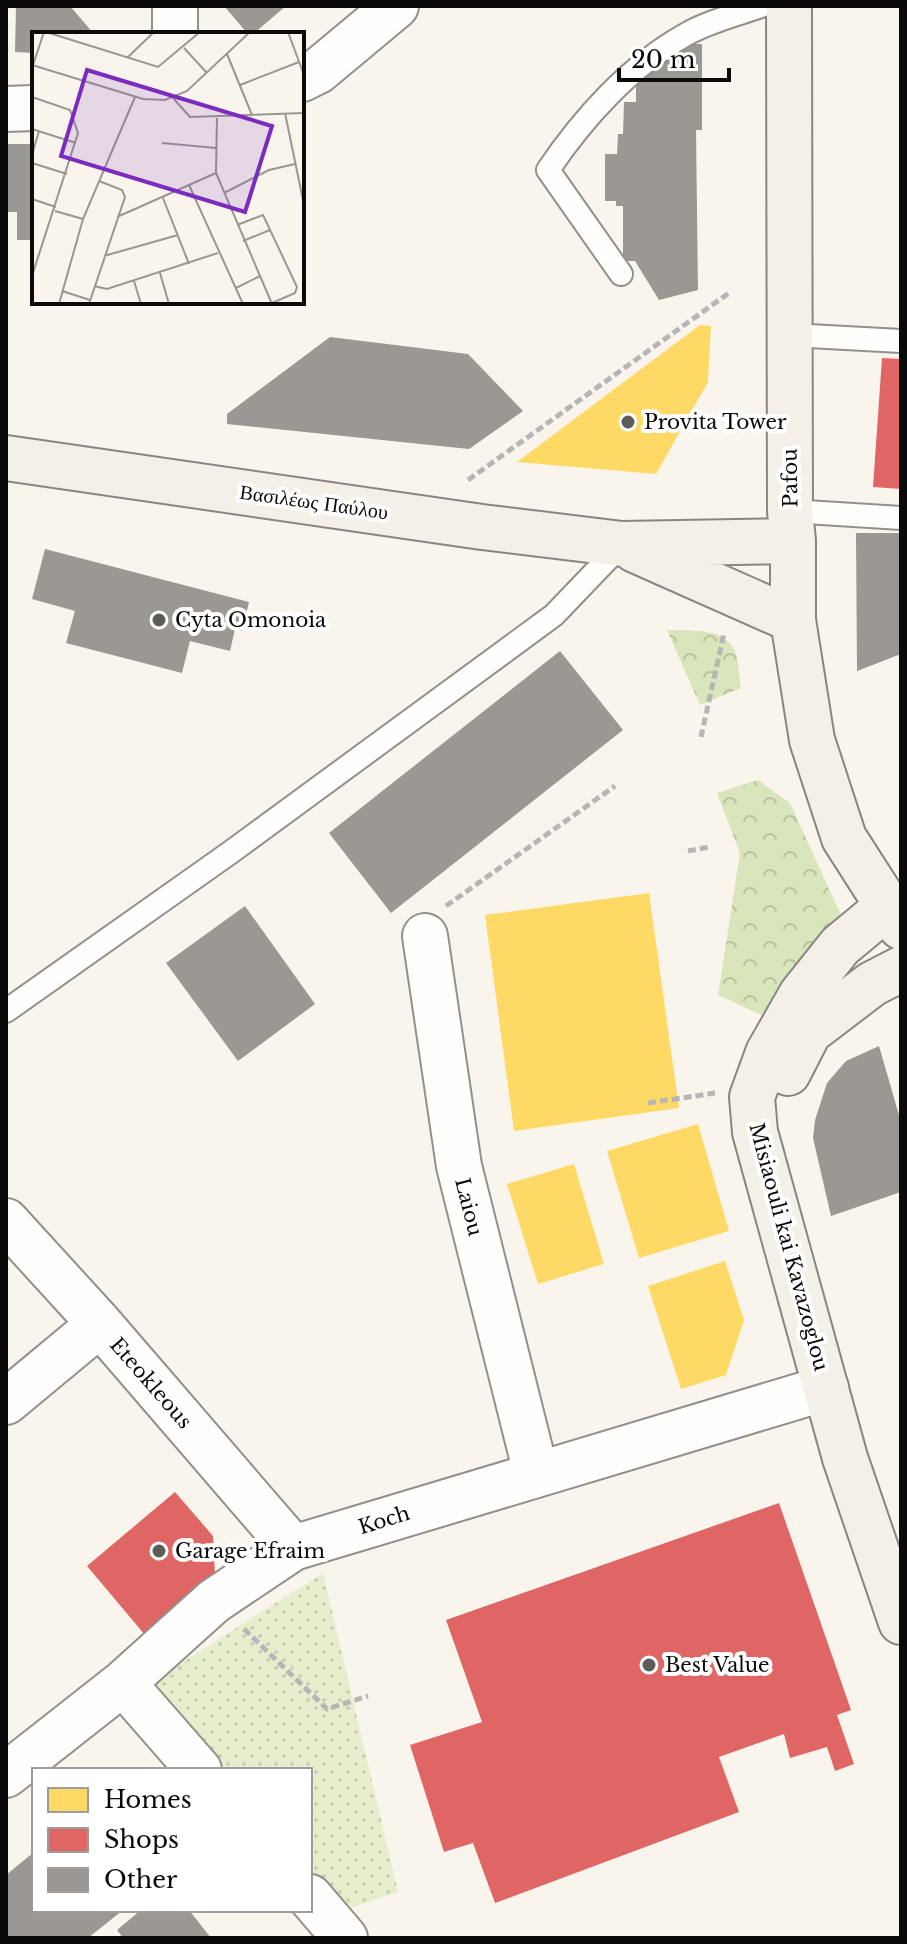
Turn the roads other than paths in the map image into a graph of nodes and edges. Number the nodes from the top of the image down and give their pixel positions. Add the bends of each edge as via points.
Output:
1 (175, 6) edge
2 (396, 6) edge
3 (778, 8) edge
4 (175, 32) edge
5 (304, 78) edge
6 (32, 108) edge
7 (6, 109) edge
8 (621, 274) dead end
9 (790, 335) junction
10 (901, 341) edge
11 (6, 458) edge
12 (901, 518) edge
13 (791, 526) junction
14 (622, 544) junction
15 (793, 620) junction
16 (894, 917) edge
17 (425, 936) road end
18 (901, 969) edge
19 (6, 1011) edge
20 (6, 1221) edge
21 (100, 1324) junction
22 (826, 1388) junction
23 (6, 1402) edge
24 (536, 1473) junction
25 (901, 1543) edge
26 (293, 1548) junction
27 (901, 1622) edge
28 (123, 1683) junction
29 (197, 1768) edge
30 (6, 1775) edge
31 (312, 1899) edge
32 (345, 1938) edge

1 - 4 street
2 - 5 street
3 - 8 lane via 687,33 650,58 614,90 548,170
3 - 9 main road, Pafou
6 - 7 street
9 - 10 lane
9 - 13 main road, Pafou
11 - 14 main road, Βασιλέως Παύλου
12 - 13 lane
13 - 14 main road, Βασιλέως Παύλου
13 - 15 main road, Pafou
14 - 15 main road, Βασιλέως Παύλου
14 - 19 lane via 554,615
15 - 16 main road, Pafou via 812,740 844,838
16 - 22 main road, Misiaouli kai Kavazoglou via 840,946 801,995 768,1053 752,1097 755,1132
17 - 24 street, Laiou via 459,1166
18 - 25 main road, Misiaouli kai Kavazoglou via 872,984 809,1032 786,1076 780,1122 787,1173
20 - 21 street, Eteokleous
21 - 23 street
21 - 26 street, Eteokleous
22 - 24 street, Koch
22 - 27 main road, Misiaouli kai Kavazoglou
24 - 26 street, Koch
26 - 28 street, Koch via 214,1601
28 - 29 street
28 - 30 street, Koch
31 - 32 street

